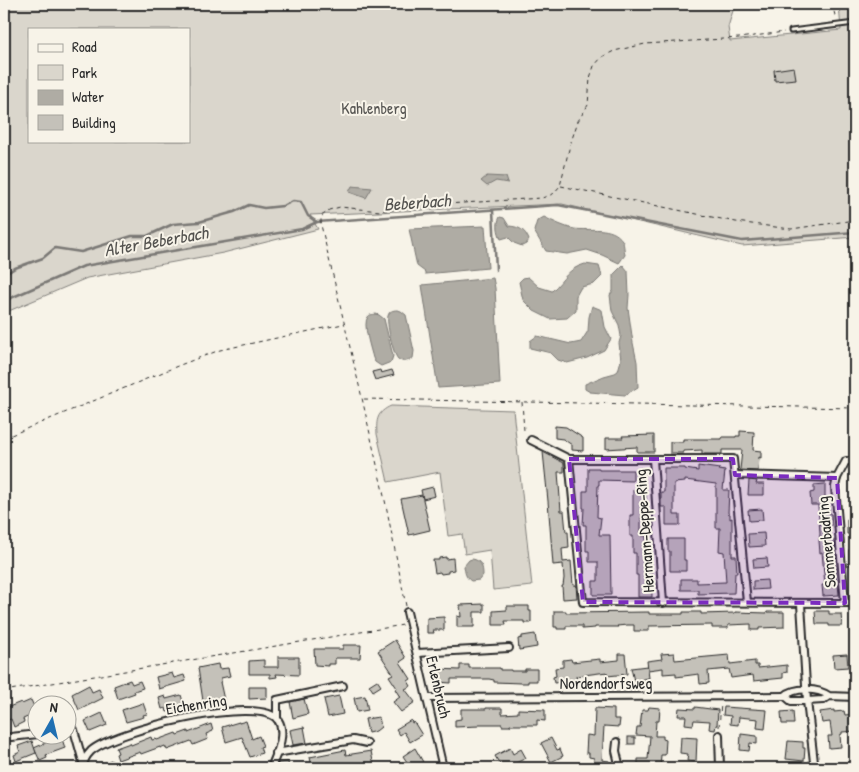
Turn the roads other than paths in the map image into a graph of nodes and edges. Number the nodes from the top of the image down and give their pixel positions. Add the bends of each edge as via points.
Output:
1 (855, 23) edge
2 (791, 31) road end
3 (531, 440) road end
4 (653, 458) junction
5 (569, 459) junction
6 (855, 461) edge
7 (735, 476) junction
8 (837, 478) junction
9 (663, 602) junction
10 (747, 602) junction
11 (845, 603) junction
12 (855, 603) edge
13 (802, 604) junction
14 (407, 612) road end
15 (509, 648) dead end
16 (417, 653) junction
17 (343, 686) dead end
18 (807, 690) junction
19 (785, 696) junction
20 (829, 696) junction
21 (855, 697) edge
22 (427, 698) junction
23 (807, 701) junction
24 (277, 719) junction
25 (28, 735) edge
26 (719, 735) road end
27 (11, 737) dead end
28 (617, 742) dead end
29 (367, 743) dead end
30 (78, 744) edge
31 (276, 754) junction
32 (814, 762) dead end
33 (83, 765) edge
34 (271, 768) edge
35 (443, 768) edge
36 (620, 768) edge
37 (720, 768) edge

1 - 2 lane
3 - 5 street, Hermann-Deppe-Ring
4 - 5 street, Hermann-Deppe-Ring
4 - 7 street, Hermann-Deppe-Ring via 733,459
4 - 9 street, Hermann-Deppe-Ring
5 - 9 street, Hermann-Deppe-Ring via 583,602
6 - 8 street, Sommerbadring via 846,461
7 - 8 street
7 - 10 street, Hermann-Deppe-Ring
8 - 11 street, Sommerbadring via 835,488
9 - 10 street, Hermann-Deppe-Ring
10 - 13 street, Hermann-Deppe-Ring
11 - 12 street, Sommerbadring
11 - 13 street, Sommerbadring
13 - 18 street
14 - 16 street, Erlenbruch
15 - 16 street
16 - 22 street, Erlenbruch
17 - 24 street via 278,700
18 - 19 street, Nordendorfsweg via 790,691
18 - 20 street, Nordendorfsweg
18 - 23 street
19 - 22 street, Nordendorfsweg
19 - 23 street, Nordendorfsweg via 791,700
20 - 21 street, Nordendorfsweg
20 - 23 street, Nordendorfsweg via 823,700
22 - 35 street, Erlenbruch
23 - 32 street
24 - 31 street via 281,736
24 - 33 street, Eichenring via 267,714 242,711 172,721 108,741 90,752
25 - 27 street
26 - 37 street
28 - 36 street
29 - 31 street via 353,740
30 - 33 street
31 - 34 street

